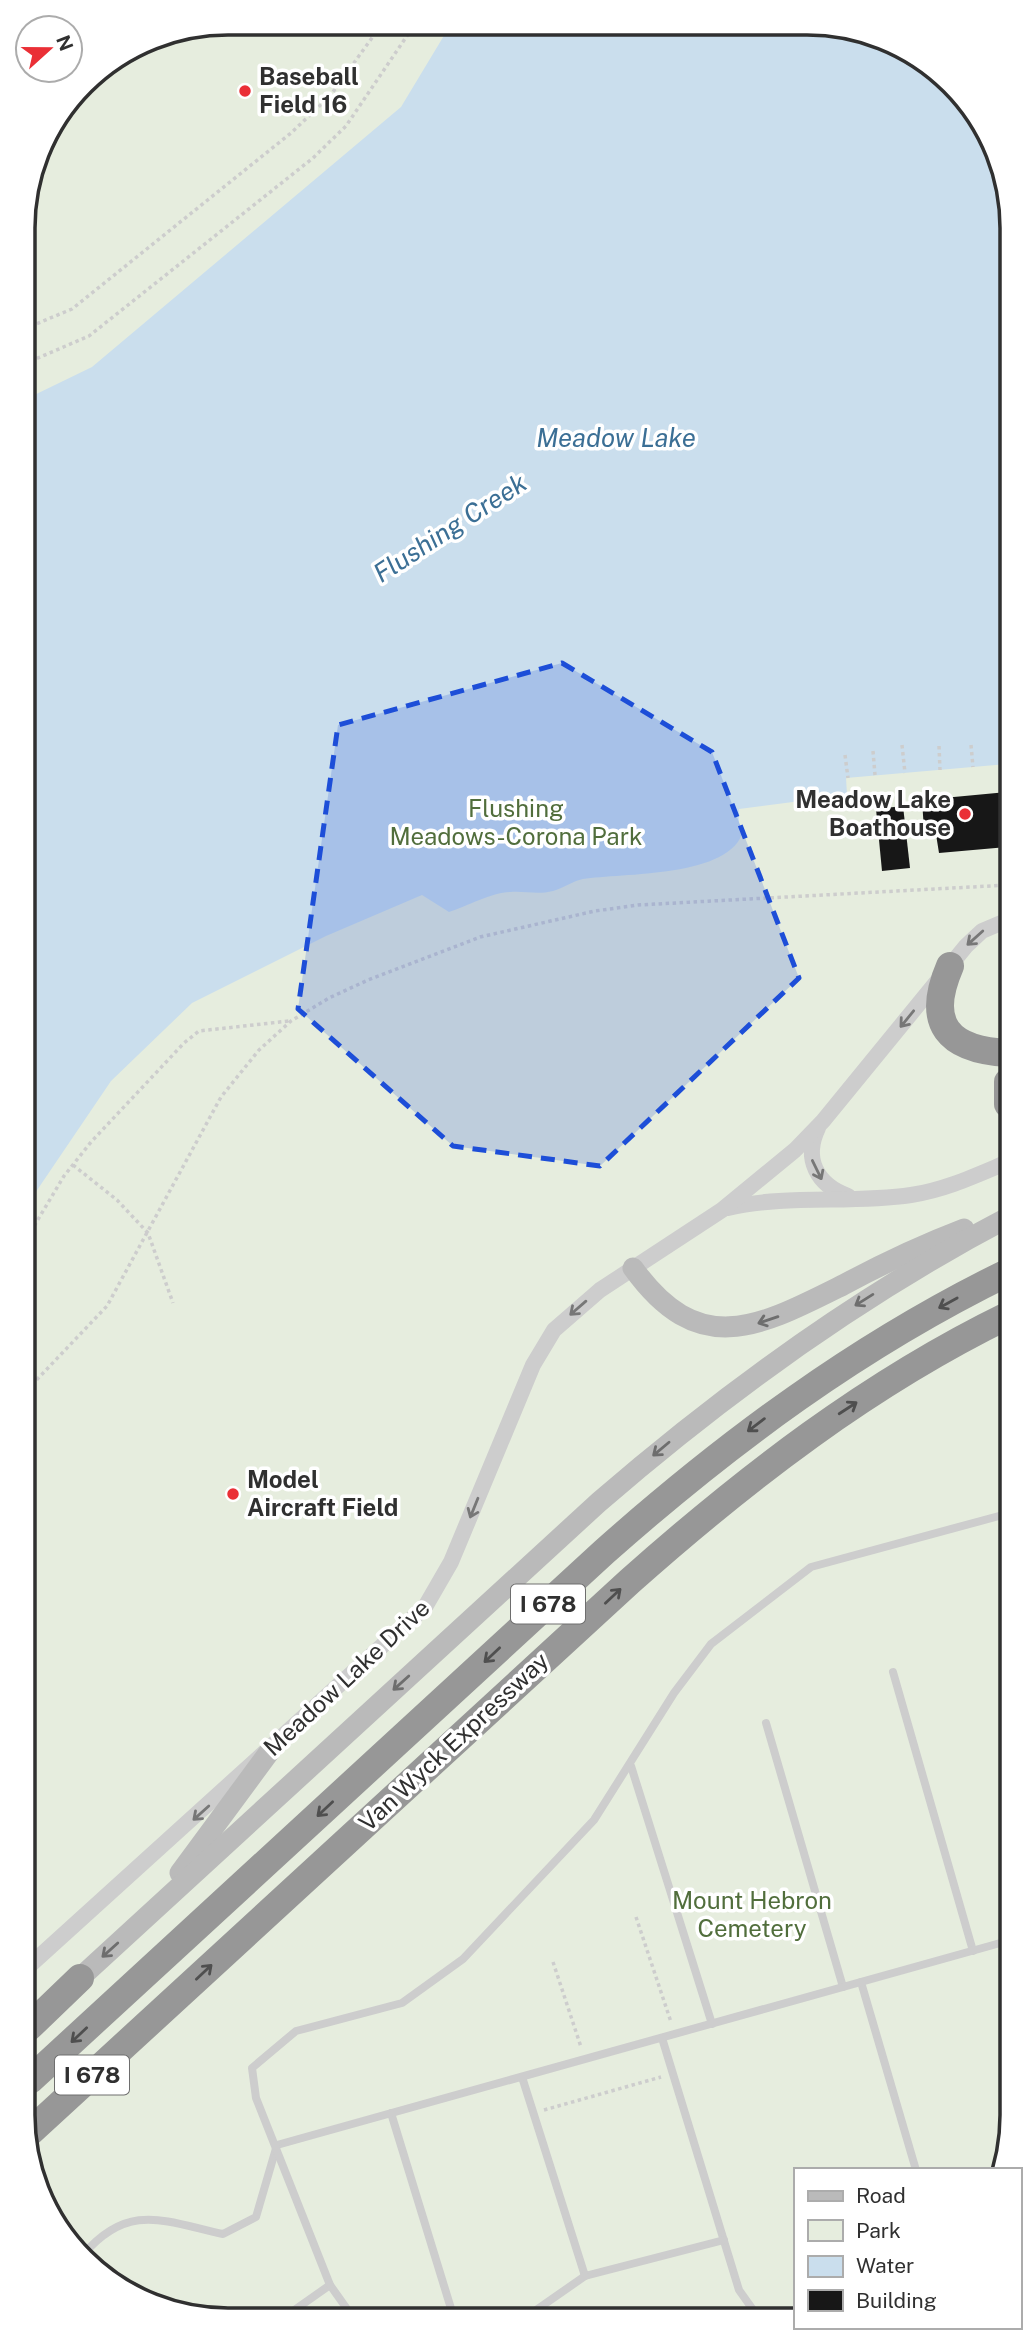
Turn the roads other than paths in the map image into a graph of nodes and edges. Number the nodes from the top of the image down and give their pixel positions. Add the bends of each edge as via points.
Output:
1 (1000, 924) edge
2 (950, 966) junction
3 (1000, 1052) edge
4 (823, 1121) junction
5 (1000, 1165) edge
6 (859, 1197) junction
7 (722, 1210) junction
8 (1000, 1218) edge
9 (1000, 1220) edge
10 (633, 1268) junction
11 (1000, 1277) edge
12 (1000, 1320) edge
13 (1000, 1339) edge
14 (913, 1367) junction
15 (1000, 1516) edge
16 (893, 1672) dead end
17 (766, 1723) dead end
18 (270, 1751) junction
19 (631, 1766) junction
20 (141, 1923) junction
21 (1000, 1943) edge
22 (973, 1951) junction
23 (35, 1961) edge
24 (80, 1978) junction
25 (861, 1982) junction
26 (843, 1987) junction
27 (35, 2015) edge
28 (154, 2018) junction
29 (35, 2021) edge
30 (712, 2024) junction
31 (662, 2038) junction
32 (35, 2075) edge
33 (522, 2077) junction
34 (391, 2113) junction
35 (36, 2127) edge
36 (38, 2145) edge
37 (277, 2145) junction
38 (915, 2168) edge
39 (724, 2239) junction
40 (89, 2248) edge
41 (585, 2276) junction
42 (330, 2285) junction
43 (297, 2308) edge
44 (346, 2308) edge
45 (451, 2308) edge
46 (539, 2308) edge
47 (752, 2308) edge

1 -> 2 street via 975,937
2 - 3 highway via 939,999 951,1036 972,1049
2 -> 4 street
4 -> 6 street via 811,1147 814,1168 827,1186
4 - 7 street, Meadow Lake Drive
5 - 6 street via 929,1191
6 - 7 street via 753,1203
7 - 10 street, Meadow Lake Drive
8 -> 10 street via 932,1241 772,1319 738,1327 707,1325 678,1314
9 -> 20 street via 847,1311 683,1431 599,1502
10 -> 18 street, Meadow Lake Drive via 583,1303 543,1347 433,1597
11 -> 32 highway, Van Wyck Expressway / I 678 via 851,1360 769,1415 690,1477
12 - 14 highway, Van Wyck Expressway / I 678
13 - 14 highway
28 -> 14 highway, Van Wyck Expressway / I 678 via 688,1529 792,1447
15 - 19 lane via 811,1567 711,1644 674,1693
16 - 22 lane
17 - 26 lane
18 - 20 street
18 -> 23 street, Meadow Lake Drive
19 - 30 lane
19 - 37 lane via 594,1820 463,1959 402,2003 296,2031 252,2068 256,2098
20 -> 24 street
21 - 22 lane
22 - 25 lane
24 - 27 street
24 - 29 highway
25 - 26 lane
25 - 38 lane
26 - 30 lane
28 - 35 highway, Van Wyck Expressway / I 678
28 - 36 highway
30 - 31 lane
31 - 33 lane
31 - 39 lane
33 - 34 lane
33 - 41 lane
34 - 37 lane
34 - 45 lane
37 - 40 lane via 256,2217 223,2234 133,2218
37 - 42 lane
39 - 41 lane
39 - 47 lane via 739,2290
41 - 46 lane
42 - 43 lane
42 - 44 lane

